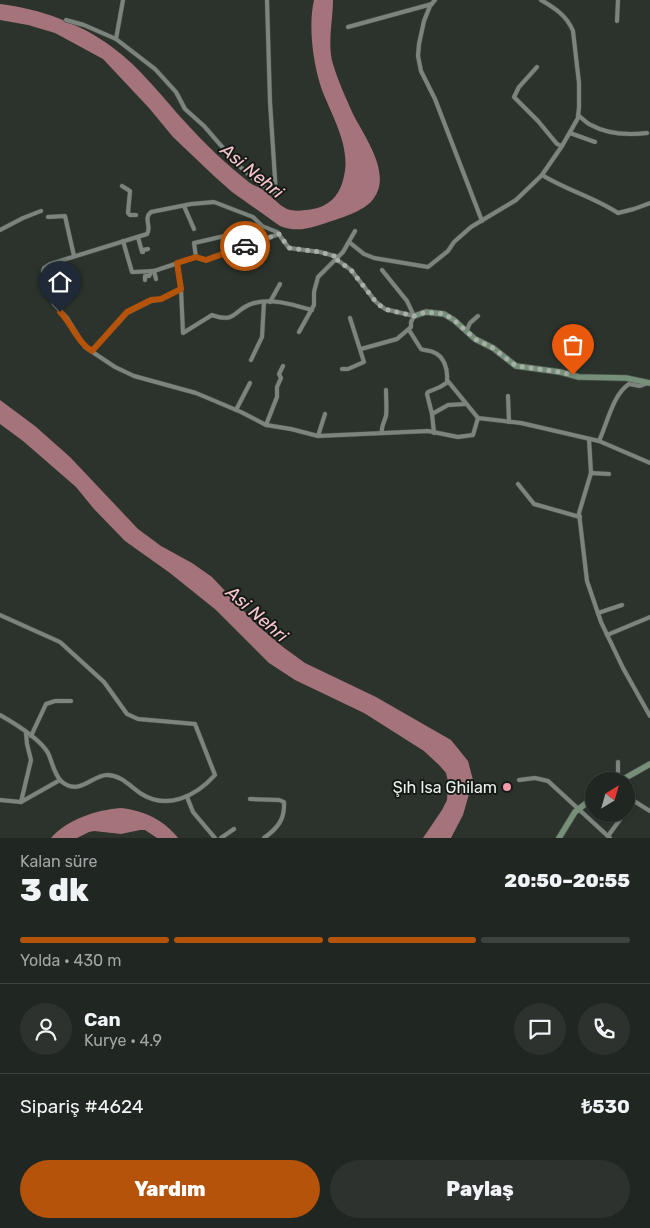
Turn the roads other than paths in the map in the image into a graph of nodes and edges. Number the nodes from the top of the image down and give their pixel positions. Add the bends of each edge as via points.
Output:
1 (123, 0) edge
2 (267, 0) edge
3 (541, 0) edge
4 (618, 0) edge
5 (433, 2) edge
6 (66, 20) dead end
7 (617, 21) dead end
8 (348, 28) dead end
9 (116, 39) junction
10 (537, 67) dead end
11 (578, 115) junction
12 (570, 133) junction
13 (647, 133) dead end
14 (595, 142) dead end
15 (562, 146) junction
16 (542, 175) junction
17 (122, 186) dead end
18 (650, 203) edge
19 (184, 206) junction
20 (41, 211) dead end
21 (136, 215) dead end
22 (48, 217) dead end
23 (482, 221) junction
24 (262, 226) junction
25 (194, 229) dead end
26 (0, 230) edge
27 (356, 231) dead end
28 (279, 234) junction
29 (138, 237) junction
30 (123, 242) junction
31 (349, 242) junction
32 (90, 245) dead end
33 (148, 249) dead end
34 (90, 251) junction
35 (74, 256) junction
36 (196, 257) junction
37 (337, 258) junction
38 (177, 263) junction
39 (382, 270) dead end
40 (153, 271) junction
41 (156, 279) dead end
42 (145, 280) dead end
43 (280, 284) dead end
44 (181, 289) junction
45 (264, 302) junction
46 (270, 302) junction
47 (312, 310) junction
48 (414, 316) junction
49 (478, 316) dead end
50 (350, 318) dead end
51 (409, 330) junction
52 (299, 332) dead end
53 (466, 332) junction
54 (361, 349) junction
55 (92, 351) junction
56 (251, 360) dead end
57 (283, 366) dead end
58 (342, 369) dead end
59 (137, 370) dead end
60 (134, 376) junction
61 (448, 382) junction
62 (250, 383) dead end
63 (650, 383) edge
64 (386, 390) dead end
65 (508, 396) dead end
66 (465, 404) junction
67 (236, 410) junction
68 (325, 414) dead end
69 (432, 414) junction
70 (478, 418) junction
71 (509, 422) junction
72 (266, 425) junction
73 (382, 433) junction
74 (434, 433) junction
75 (318, 436) junction
76 (589, 440) junction
77 (599, 441) junction
78 (650, 463) edge
79 (591, 473) junction
80 (609, 474) dead end
81 (518, 484) dead end
82 (580, 517) junction
83 (622, 605) dead end
84 (598, 613) junction
85 (0, 615) edge
86 (650, 617) edge
87 (607, 635) junction
88 (71, 701) dead end
89 (0, 715) edge
90 (650, 716) edge
91 (26, 733) junction
92 (31, 736) junction
93 (618, 762) dead end
94 (650, 764) edge
95 (619, 772) edge
96 (635, 772) edge
97 (60, 780) junction
98 (519, 780) dead end
99 (187, 798) junction
100 (250, 799) dead end
101 (0, 800) edge
102 (635, 801) edge
103 (21, 802) junction
104 (585, 804) edge
105 (578, 809) junction
106 (650, 811) edge
107 (619, 822) edge
108 (234, 829) dead end
109 (609, 837) edge
110 (215, 838) edge
111 (221, 838) edge
112 (264, 838) edge
113 (558, 838) edge

1 - 9 street
2 - 9 street via 276,194 237,164 185,109 176,92 155,69
3 - 11 street via 563,14 573,31 579,83
4 - 7 street
5 - 8 street
5 - 23 street via 424,21 419,44 420,71 435,99
6 - 9 street
10 - 15 street via 514,97
11 - 12 street
11 - 13 street via 591,125 613,132
12 - 14 street
12 - 15 street
15 - 16 street
16 - 18 street via 602,202 618,213
16 - 23 street via 516,200
17 - 21 street via 130,191 128,213
19 - 24 street via 214,202 253,217
19 - 25 street
19 - 29 street via 149,213 149,232
20 - 26 street
22 - 35 street via 65,216
23 - 31 street via 471,227 428,267 374,258
24 - 28 street
24 - 36 street via 194,243
27 - 31 street
28 - 36 street via 206,260
28 - 37 street via 289,248
29 - 30 street
29 - 33 street via 142,252
30 - 34 street
30 - 40 street via 132,272
31 - 37 street
32 - 34 street
34 - 35 street
35 - 55 street via 50,264 43,271 54,304 85,347
36 - 38 street
37 - 47 street via 318,277
37 - 48 street via 384,309
38 - 40 street
38 - 44 street
39 - 48 street via 407,301
40 - 41 street
40 - 42 street via 145,276
43 - 46 street
44 - 45 street via 183,333 212,315 226,319 254,303
44 - 55 street via 127,312
45 - 46 street
45 - 56 street via 262,337
46 - 47 street
47 - 52 street
48 - 51 street
48 - 53 street via 441,313
49 - 53 street
50 - 54 street
51 - 54 street via 397,339
51 - 61 street via 421,349 435,353 444,364
53 - 63 street via 516,366 579,377 626,378
54 - 58 street via 364,362
55 - 60 street
57 - 72 street via 276,387 277,396
59 - 60 street
60 - 67 street via 196,393
61 - 66 street
61 - 69 street via 426,394
62 - 67 street
63 - 77 street via 626,386
64 - 73 street
65 - 71 street
66 - 69 street via 448,405
66 - 70 street
67 - 72 street
68 - 75 street
69 - 74 street
70 - 71 street
70 - 74 street via 473,435 458,437
71 - 76 street
72 - 75 street
73 - 74 street
73 - 75 street
76 - 77 street
76 - 79 street
77 - 78 street
79 - 80 street
79 - 82 street
81 - 82 street via 534,504
82 - 84 street via 587,581
83 - 84 street
84 - 87 street
85 - 99 street via 66,646 104,682 127,714 195,724 215,775
86 - 87 street
87 - 90 street
88 - 92 street via 46,704
89 - 91 street
91 - 92 street
91 - 103 street via 31,760
92 - 97 street via 47,752
93 - 95 street
94 - 96 street
97 - 99 street via 69,786 80,786 110,775 160,800
97 - 103 street
98 - 105 street via 535,778 548,781
99 - 110 street via 193,812
100 - 112 street via 284,802 281,822
101 - 103 street
102 - 106 street
104 - 105 street
105 - 109 street
105 - 113 street
107 - 109 street
108 - 111 street

